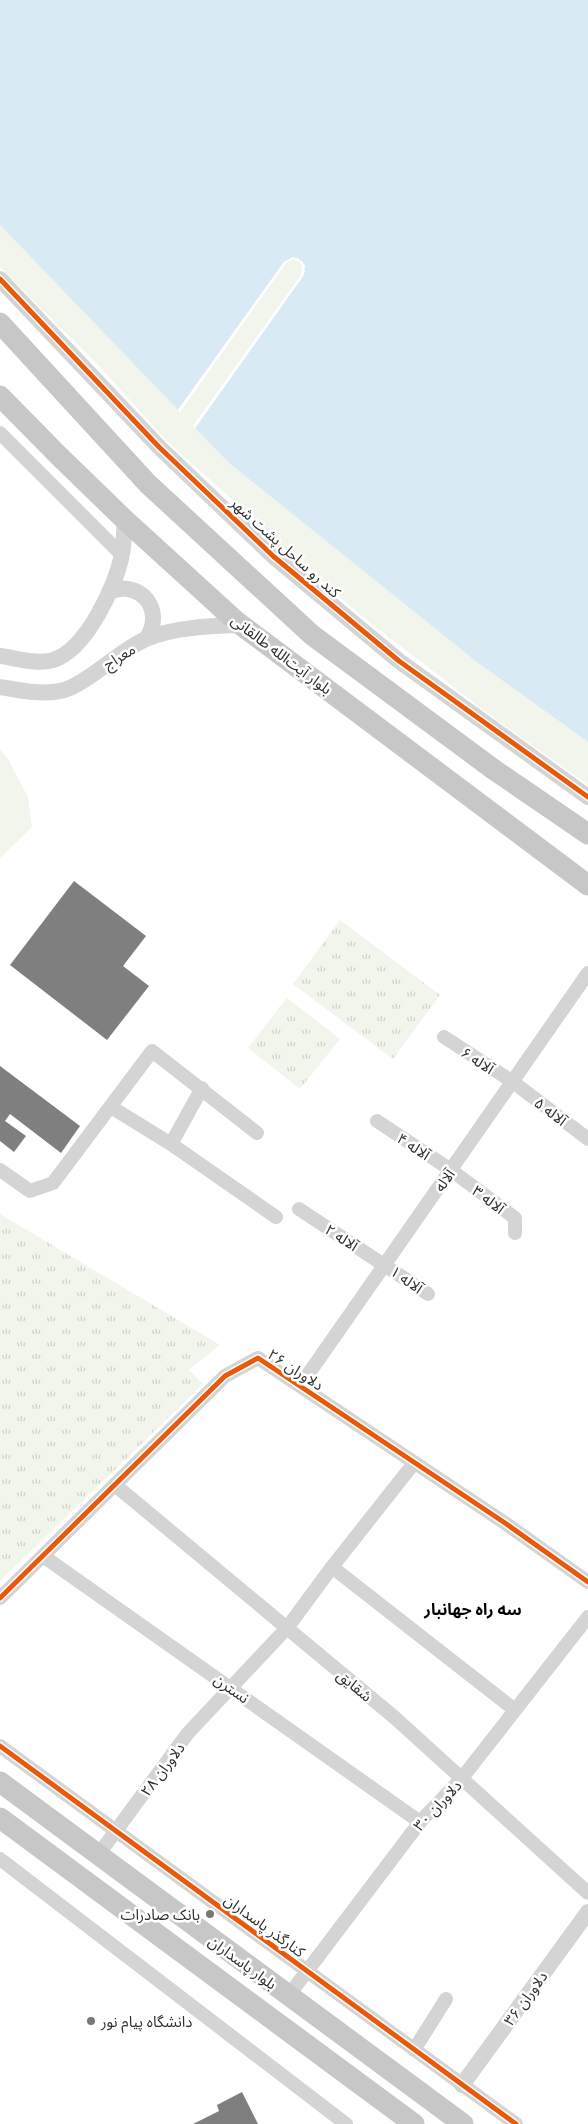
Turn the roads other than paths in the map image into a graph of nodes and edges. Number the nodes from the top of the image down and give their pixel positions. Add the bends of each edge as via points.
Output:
1 (0, 279) edge
2 (0, 323) edge
3 (0, 396) edge
4 (0, 433) edge
5 (125, 520) junction
6 (122, 555) junction
7 (109, 592) junction
8 (241, 625) junction
9 (147, 638) junction
10 (0, 656) edge
11 (0, 688) edge
12 (588, 797) edge
13 (588, 834) edge
14 (588, 885) edge
15 (588, 973) edge
16 (444, 1037) dead end
17 (513, 1082) junction
18 (202, 1088) junction
19 (111, 1107) junction
20 (377, 1121) dead end
21 (257, 1133) dead end
22 (588, 1139) edge
23 (171, 1144) junction
24 (0, 1170) edge
25 (451, 1170) junction
26 (299, 1209) dead end
27 (276, 1217) dead end
28 (515, 1233) dead end
29 (385, 1264) junction
30 (428, 1294) dead end
31 (300, 1386) junction
32 (414, 1463) junction
33 (115, 1485) junction
34 (43, 1556) junction
35 (332, 1567) junction
36 (588, 1582) edge
37 (0, 1598) edge
38 (588, 1617) edge
39 (287, 1628) junction
40 (230, 1687) junction
41 (515, 1710) junction
42 (0, 1746) edge
43 (462, 1778) junction
44 (0, 1782) edge
45 (0, 1818) edge
46 (420, 1822) junction
47 (116, 1831) junction
48 (98, 1854) junction
49 (0, 1859) edge
50 (588, 1893) edge
51 (588, 1912) edge
52 (307, 1971) junction
53 (289, 1995) junction
54 (446, 1999) dead end
55 (414, 2050) junction
56 (462, 2085) junction
57 (408, 2122) edge
58 (346, 2124) edge
59 (463, 2124) edge
60 (516, 2124) edge

1 - 12 street, کند رو ساحل پشت شهر via 159,448 272,556 399,661
2 - 13 main road via 148,484 312,635
3 - 5 main road, بلوار آیت‌الله طالقانی
4 - 6 street
5 - 6 street
5 - 8 main road, بلوار آیت‌الله طالقانی
6 - 7 street
7 - 9 street via 130,589 144,596 154,616
7 - 10 street via 89,630 69,650 53,660
8 - 9 street, معراج via 201,627
8 - 14 main road, بلوار آیت‌الله طالقانی
9 - 11 street, معراج via 72,687 55,692
15 - 17 street, آلاله
16 - 17 street, آلاله ۶
17 - 22 street, آلاله ۵
17 - 25 street, آلاله
18 - 19 street via 152,1051
18 - 21 street
18 - 23 street
19 - 23 street
19 - 24 street via 53,1183 30,1190
20 - 25 street, آلاله ۴
23 - 27 street
25 - 28 street, آلاله ۳ via 514,1218
25 - 29 street, آلاله
26 - 29 street, آلاله ۲
29 - 30 street, آلاله ۱
29 - 31 street, آلاله
31 - 32 street, دلاوران ۲۶
31 - 33 street, دلاوران ۲۶ via 258,1358 225,1376
32 - 35 street, دلاوران ۲۸
32 - 36 street, دلاوران ۲۶
33 - 34 street, دلاوران ۲۶
33 - 39 street, شقایق
34 - 37 street, دلاوران ۲۶
34 - 40 street, نسترن
35 - 39 street, دلاوران ۲۸
35 - 41 street
38 - 41 street, دلاوران ۳۰
39 - 40 street, دلاوران ۲۸
39 - 43 street, شقایق
40 - 46 street, نسترن
40 - 47 street, دلاوران ۲۸ via 188,1733
41 - 43 street, دلاوران ۳۰
42 - 47 street, کنارگذر پاسداران
43 - 46 street, دلاوران ۳۰
43 - 50 street, شقایق
44 - 48 main road, بلوار پاسداران
45 - 57 main road, بلوار پاسداران
46 - 52 street, دلاوران ۳۰
47 - 48 street, دلاوران ۲۸
47 - 52 street, کنارگذر پاسداران
48 - 53 main road, بلوار پاسداران
49 - 58 street
51 - 56 street, دلاوران ۳۶
52 - 53 street, دلاوران ۳۰
52 - 55 street, کنارگذر پاسداران
53 - 59 main road, بلوار پاسداران
54 - 55 street
55 - 56 street, کنارگذر پاسداران
56 - 60 street, کنارگذر پاسداران

